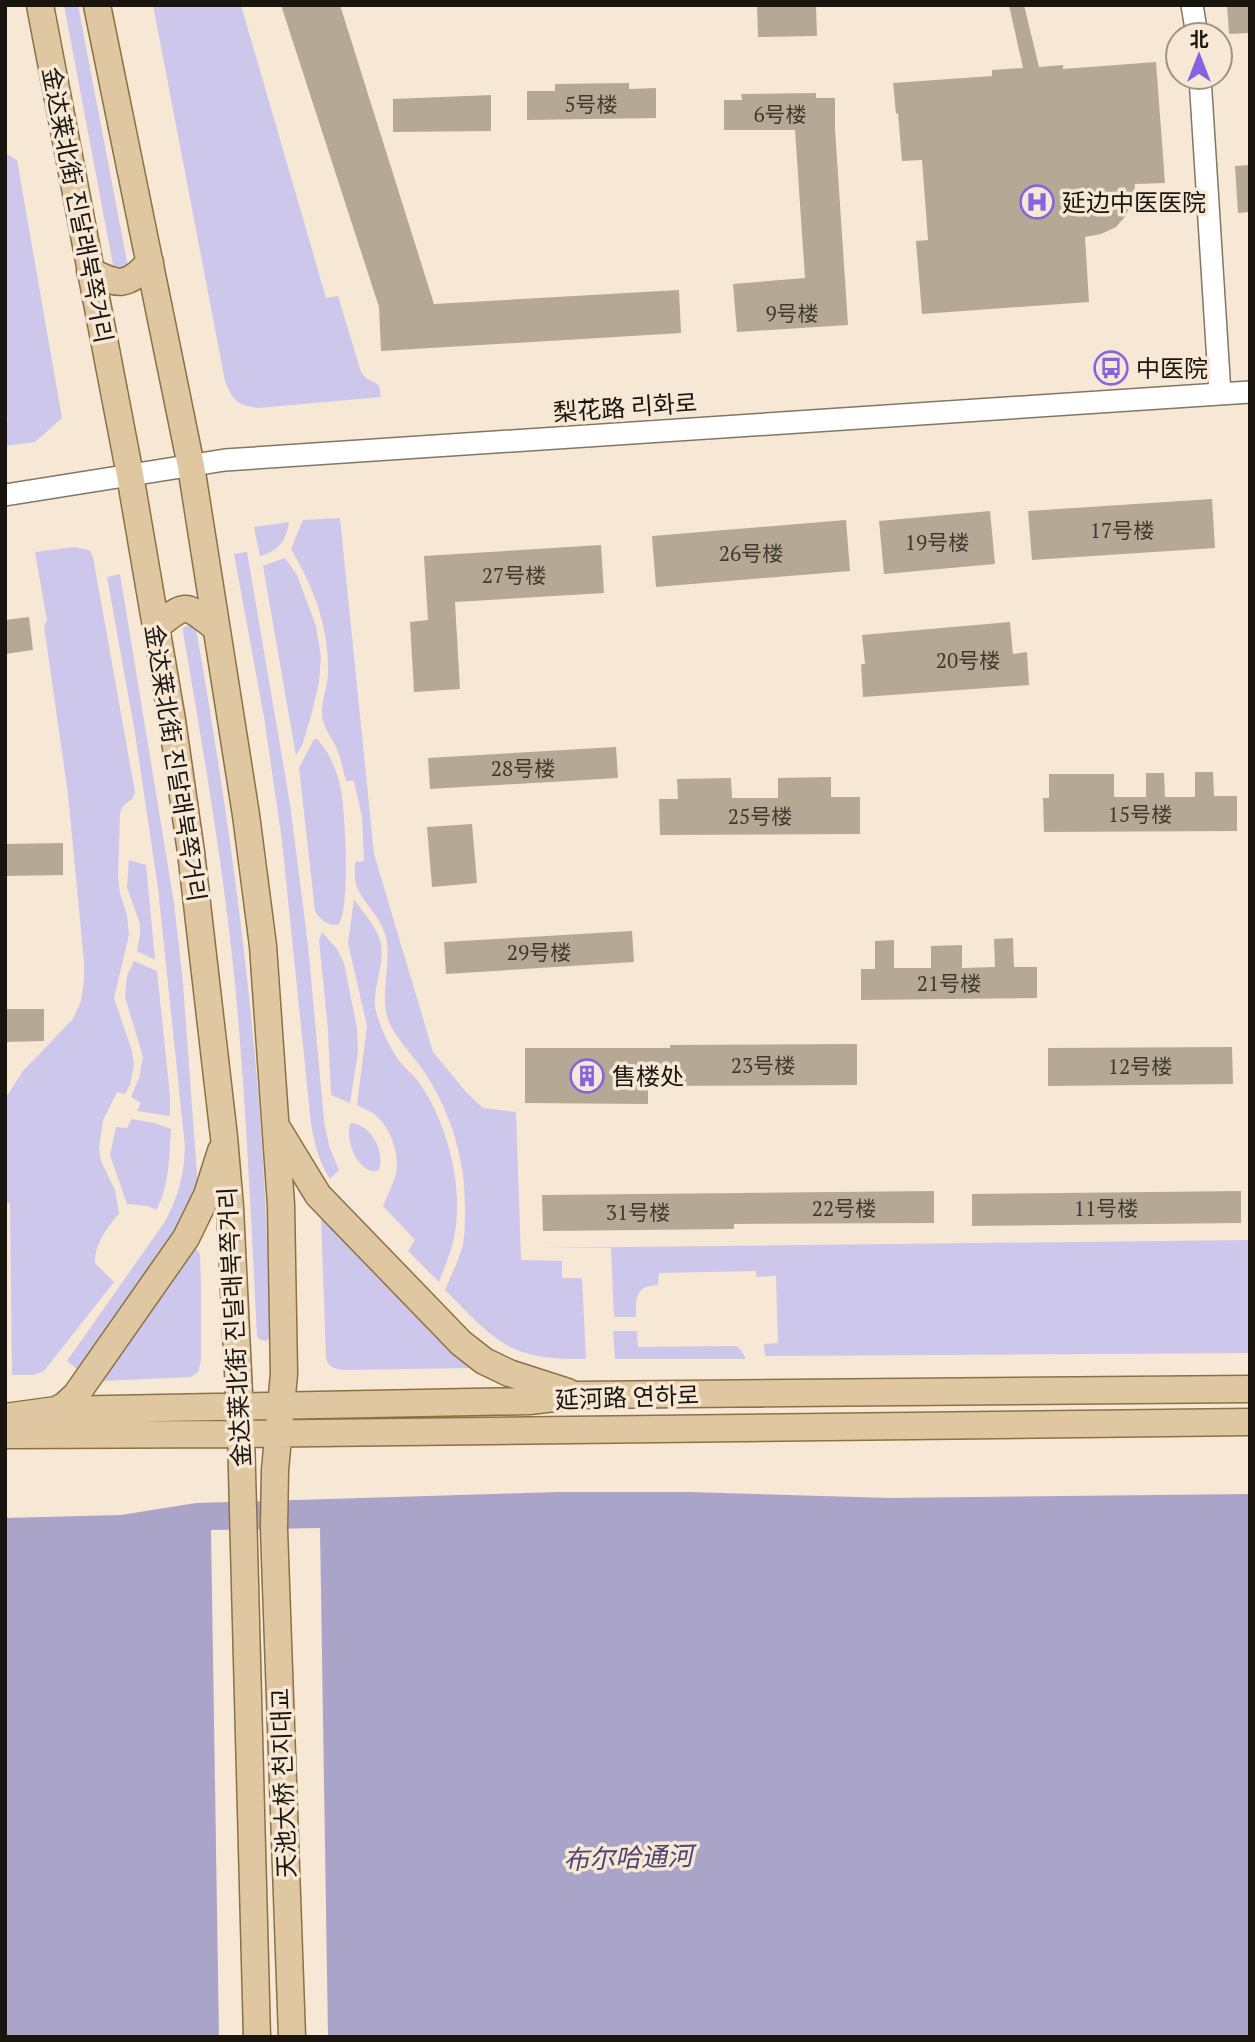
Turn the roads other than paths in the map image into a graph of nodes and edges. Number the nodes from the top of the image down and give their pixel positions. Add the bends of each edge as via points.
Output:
1 (40, 5) edge
2 (97, 5) edge
3 (1201, 91) edge
4 (150, 262) junction
5 (90, 271) junction
6 (1250, 392) edge
7 (1220, 394) junction
8 (191, 466) junction
9 (130, 475) junction
10 (5, 495) edge
11 (156, 627) junction
12 (215, 627) junction
13 (276, 1126) junction
14 (224, 1139) junction
15 (1250, 1389) edge
16 (579, 1395) junction
17 (239, 1406) junction
18 (281, 1406) junction
19 (56, 1410) junction
20 (5, 1417) edge
21 (1250, 1422) edge
22 (278, 1433) junction
23 (241, 1434) junction
24 (5, 1435) edge
25 (242, 1529) joint
26 (274, 1529) joint
27 (257, 2037) edge
28 (292, 2037) edge

1 - 5 main road, 金达莱北街 진달래북쪽거리
2 - 4 main road, 金达莱北街 진달래북쪽거리
3 - 7 street
4 - 5 main road via 123,283
4 - 8 main road, 金达莱北街 진달래북쪽거리
5 - 9 main road, 金达莱北街 진달래북쪽거리
6 - 7 street, 梨花路 리화로
7 - 8 street, 梨花路 리화로 via 247,458
8 - 9 street, 梨花路 리화로
8 - 12 main road, 金达莱北街 진달래북쪽거리
9 - 10 street, 梨花路 리화로
9 - 11 main road, 金达莱北街 진달래북쪽거리
11 - 12 main road via 182,609 191,609
11 - 14 main road, 金达莱北街 진달래북쪽거리 via 181,776
12 - 13 main road, 金达莱北街 진달래북쪽거리 via 263,946
13 - 16 main road via 318,1195 461,1343 509,1373
13 - 18 main road, 金达莱北街 진달래북쪽거리 via 281,1205
14 - 17 main road, 金达莱北街 진달래북쪽거리
14 - 19 main road via 207,1195 186,1238 76,1395
15 - 16 main road, 延河路 연하로
16 - 18 main road, 延河路 연하로 via 529,1401
17 - 18 main road, 延河路 연하로
17 - 19 main road, 延河路 연하로
17 - 23 main road, 金达莱北街 진달래북쪽거리
18 - 22 main road, 金达莱北街 진달래북쪽거리
19 - 20 main road, 延河路 연하로
21 - 22 main road, 延河路 연하로
22 - 23 main road, 延河路 연하로
22 - 26 main road, 金达莱北街 진달래북쪽거리
23 - 24 main road, 延河路 연하로
23 - 25 main road, 金达莱北街 진달래북쪽거리
25 - 27 main road, 天池大桥 천지대교
26 - 28 main road, 天池大桥 천지대교

